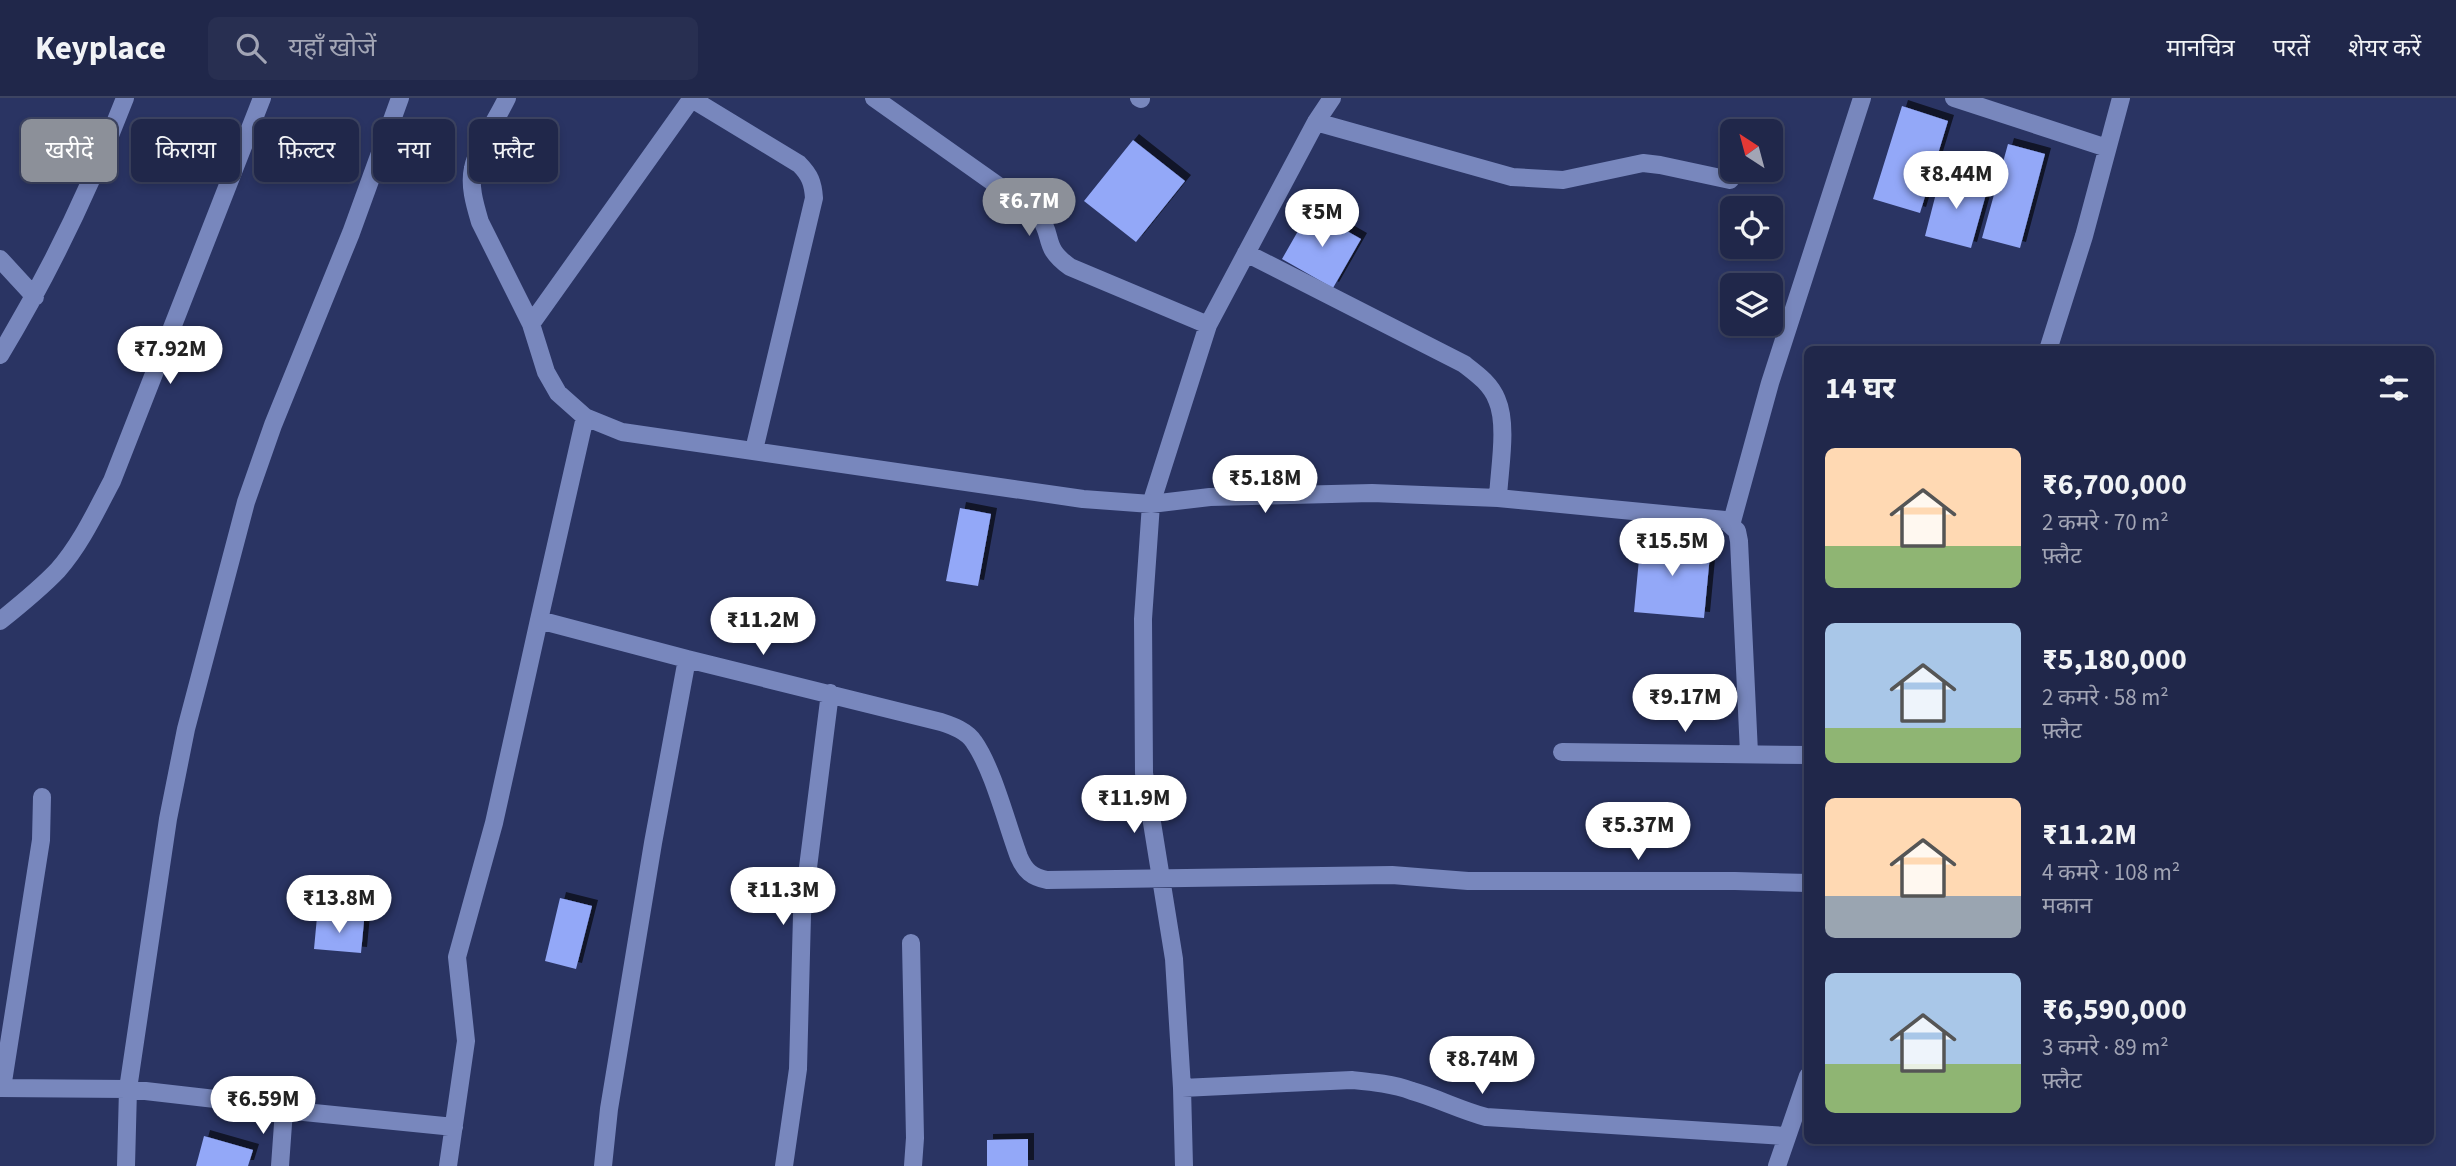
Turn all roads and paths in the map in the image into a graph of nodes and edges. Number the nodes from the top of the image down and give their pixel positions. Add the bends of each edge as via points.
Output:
1 (125, 98) edge
2 (262, 98) edge
3 (400, 98) edge
4 (507, 98) edge
5 (692, 98) edge
6 (874, 98) edge
7 (1332, 98) edge
8 (1862, 98) edge
9 (1954, 98) edge
10 (2121, 98) edge
11 (1316, 122) junction
12 (2107, 148) junction
13 (1720, 178) edge
14 (1246, 253) junction
15 (0, 259) edge
16 (35, 297) junction
17 (531, 324) junction
18 (1208, 325) junction
19 (2049, 346) edge
20 (0, 355) edge
21 (585, 417) junction
22 (754, 450) junction
23 (1497, 498) junction
24 (1151, 504) junction
25 (1731, 525) junction
26 (540, 620) junction
27 (0, 621) edge
28 (687, 659) junction
29 (830, 694) junction
30 (1562, 752) dead end
31 (1749, 753) junction
32 (1804, 755) edge
33 (42, 797) dead end
34 (1160, 880) junction
35 (1804, 883) edge
36 (911, 943) dead end
37 (1804, 1087) edge
38 (1, 1088) edge
39 (128, 1088) junction
40 (1182, 1088) junction
41 (284, 1110) junction
42 (454, 1127) junction
43 (1786, 1136) junction
44 (126, 1166) edge
45 (280, 1166) edge
46 (448, 1166) edge
47 (603, 1166) edge
48 (783, 1166) edge
49 (913, 1166) edge
50 (1184, 1166) edge
51 (1777, 1166) edge

1 - 16 street
2 - 27 street via 112,481 59,569
3 - 39 street via 246,502 168,819
4 - 17 street via 473,166 472,185 480,222
5 - 17 street
5 - 22 street via 799,164 812,180 814,198
6 - 18 street via 1038,214 1054,254 1070,267
7 - 11 street
8 - 25 street via 1770,383
9 - 12 street
10 - 12 street
11 - 13 street via 1512,177 1563,180 1643,163
11 - 14 street
12 - 19 street
14 - 18 street
14 - 23 street via 1464,364 1483,379 1497,400 1502,423
15 - 16 street
16 - 20 street
17 - 21 street via 546,372 558,393
18 - 24 street
21 - 22 street via 622,432
21 - 26 street
22 - 24 street via 1083,499
23 - 24 street via 1372,493
23 - 25 street via 1716,518
24 - 34 street via 1142,711 1144,774
25 - 31 street via 1740,541
26 - 28 street
26 - 42 street via 494,824 457,957 466,1041
28 - 29 street
28 - 47 street
29 - 34 street via 942,722 973,740 1024,870 1036,878
29 - 48 street via 802,915 799,1069
30 - 31 street
31 - 32 street
33 - 38 street via 41,841
34 - 35 street via 1392,875 1468,881
34 - 40 street via 1174,959
36 - 49 street
37 - 43 street
38 - 39 street
39 - 41 street
39 - 44 street
40 - 43 street via 1352,1080 1412,1091 1486,1117
40 - 50 street
41 - 42 street
41 - 45 street
42 - 46 street
43 - 51 street

